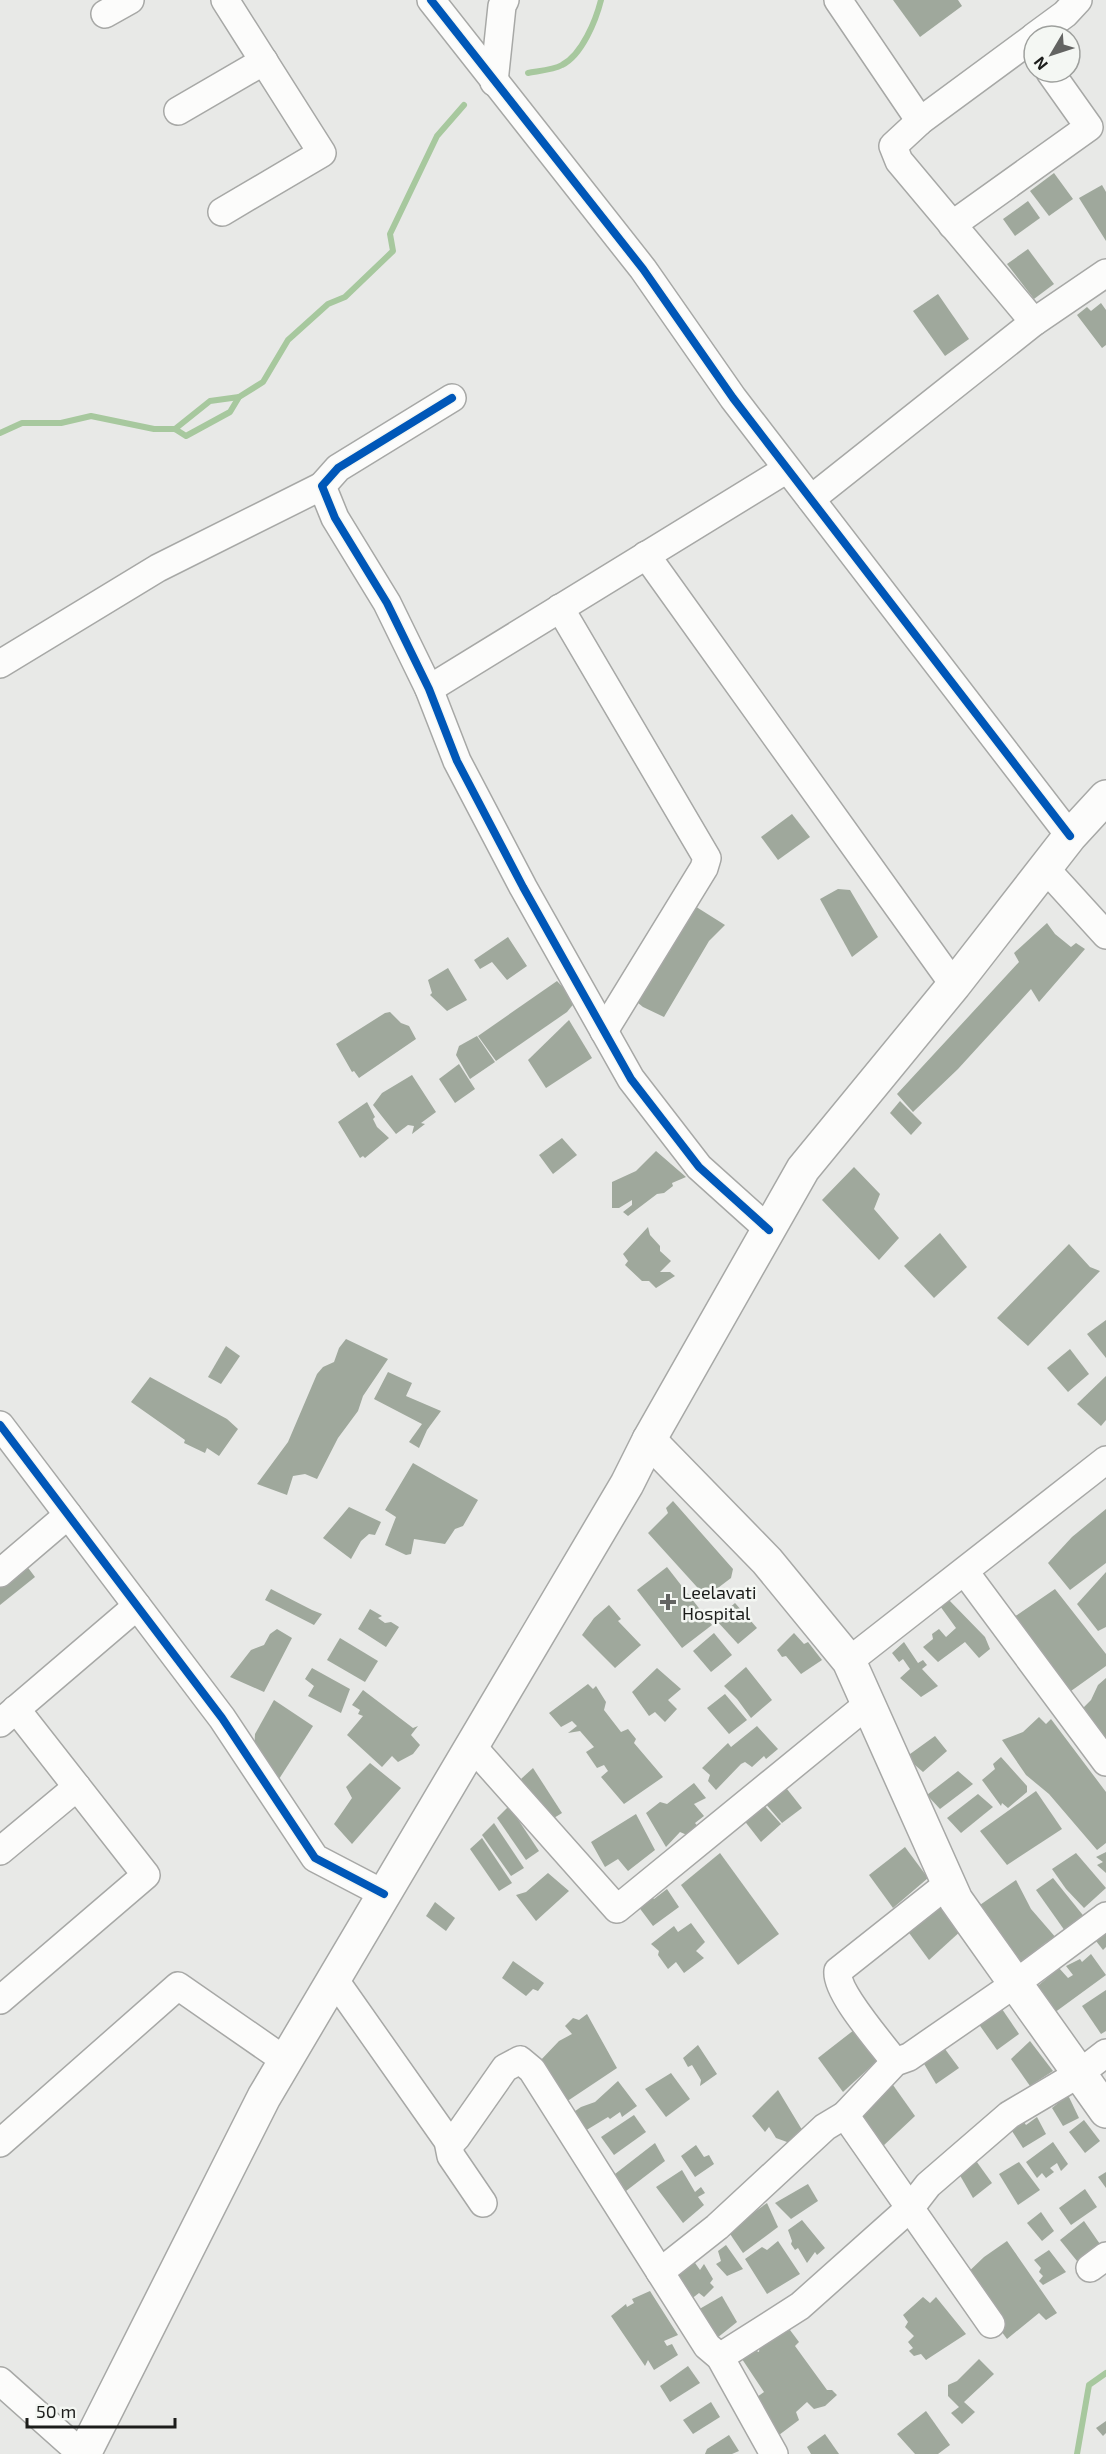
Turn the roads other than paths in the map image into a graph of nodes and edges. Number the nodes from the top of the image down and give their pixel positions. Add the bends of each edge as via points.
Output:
1 (130, 0) edge
2 (225, 0) edge
3 (431, 0) edge
4 (505, 0) edge
5 (838, 0) edge
6 (1078, 0) edge
7 (105, 14) dead end
8 (1053, 24) edge
9 (1022, 49) edge
10 (264, 61) junction
11 (494, 82) junction
12 (1059, 84) edge
13 (178, 111) dead end
14 (920, 121) junction
15 (222, 212) dead end
16 (952, 225) junction
17 (1106, 273) edge
18 (1034, 322) junction
19 (452, 398) dead end
20 (787, 469) junction
21 (322, 486) junction
22 (811, 499) junction
23 (646, 555) junction
24 (560, 608) junction
25 (0, 664) edge
26 (429, 689) junction
27 (1106, 797) edge
28 (1070, 836) junction
29 (1045, 868) junction
30 (1106, 935) edge
31 (954, 985) junction
32 (604, 1031) junction
33 (768, 1230) junction
34 (0, 1425) edge
35 (649, 1440) junction
36 (1104, 1466) edge
37 (68, 1515) junction
38 (0, 1572) edge
39 (965, 1572) junction
40 (137, 1606) junction
41 (849, 1661) junction
42 (868, 1704) junction
43 (8, 1716) edge
44 (472, 1746) junction
45 (1106, 1762) edge
46 (77, 1787) junction
47 (0, 1851) edge
48 (949, 1883) junction
49 (384, 1894) junction
50 (1106, 1916) edge
51 (334, 1979) junction
52 (1016, 1983) junction
53 (0, 2000) edge
54 (1106, 2053) edge
55 (286, 2061) junction
56 (896, 2062) junction
57 (1080, 2073) junction
58 (1106, 2111) edge
59 (845, 2115) junction
60 (448, 2141) junction
61 (0, 2143) edge
62 (483, 2203) dead end
63 (911, 2207) junction
64 (660, 2272) junction
65 (991, 2324) dead end
66 (720, 2357) junction
67 (0, 2381) edge
68 (83, 2454) edge
69 (774, 2454) edge

1 - 7 street
2 - 10 street
3 - 11 street
4 - 11 street
5 - 14 street
6 - 8 street
9 - 14 street
10 - 13 street
10 - 15 street via 322,153
11 - 20 street via 643,269
12 - 16 street via 1089,127
14 - 16 street via 893,146 898,160
16 - 18 street
17 - 18 street
18 - 22 street
19 - 21 street via 338,468
20 - 22 street
20 - 23 street
21 - 25 street via 158,568
21 - 26 street via 334,518 387,603
22 - 28 street
23 - 24 street
23 - 31 street
24 - 26 street
24 - 32 street via 707,858
26 - 32 street via 457,761
27 - 28 main road
28 - 29 main road
29 - 30 street
29 - 31 main road
31 - 33 main road via 803,1169
32 - 33 street via 631,1078 699,1167
33 - 35 main road
34 - 37 street
35 - 41 main road via 767,1561
35 - 44 main road
36 - 39 street
37 - 38 street
37 - 40 street
39 - 41 street
39 - 45 street
40 - 43 street
40 - 49 street via 222,1718 315,1858
41 - 42 main road
42 - 44 street via 616,1909
42 - 48 main road
43 - 46 street
44 - 49 main road
46 - 47 street
46 - 53 street via 146,1875
48 - 52 main road via 956,1900
48 - 56 street via 838,1971 837,1979 845,1994
49 - 51 main road
50 - 52 street
51 - 55 main road
51 - 60 street
52 - 56 street
52 - 57 main road
54 - 57 street
55 - 61 street via 178,1986
55 - 68 main road via 264,2097
56 - 59 street
57 - 58 main road
57 - 63 street via 1009,2115 928,2185
59 - 63 street
59 - 64 street via 825,2127 717,2227
60 - 62 street via 451,2156
60 - 64 street via 456,2138 505,2068 520,2060 532,2070
63 - 65 street
63 - 66 street via 800,2306
64 - 66 street via 707,2346
66 - 69 street
67 - 68 street

